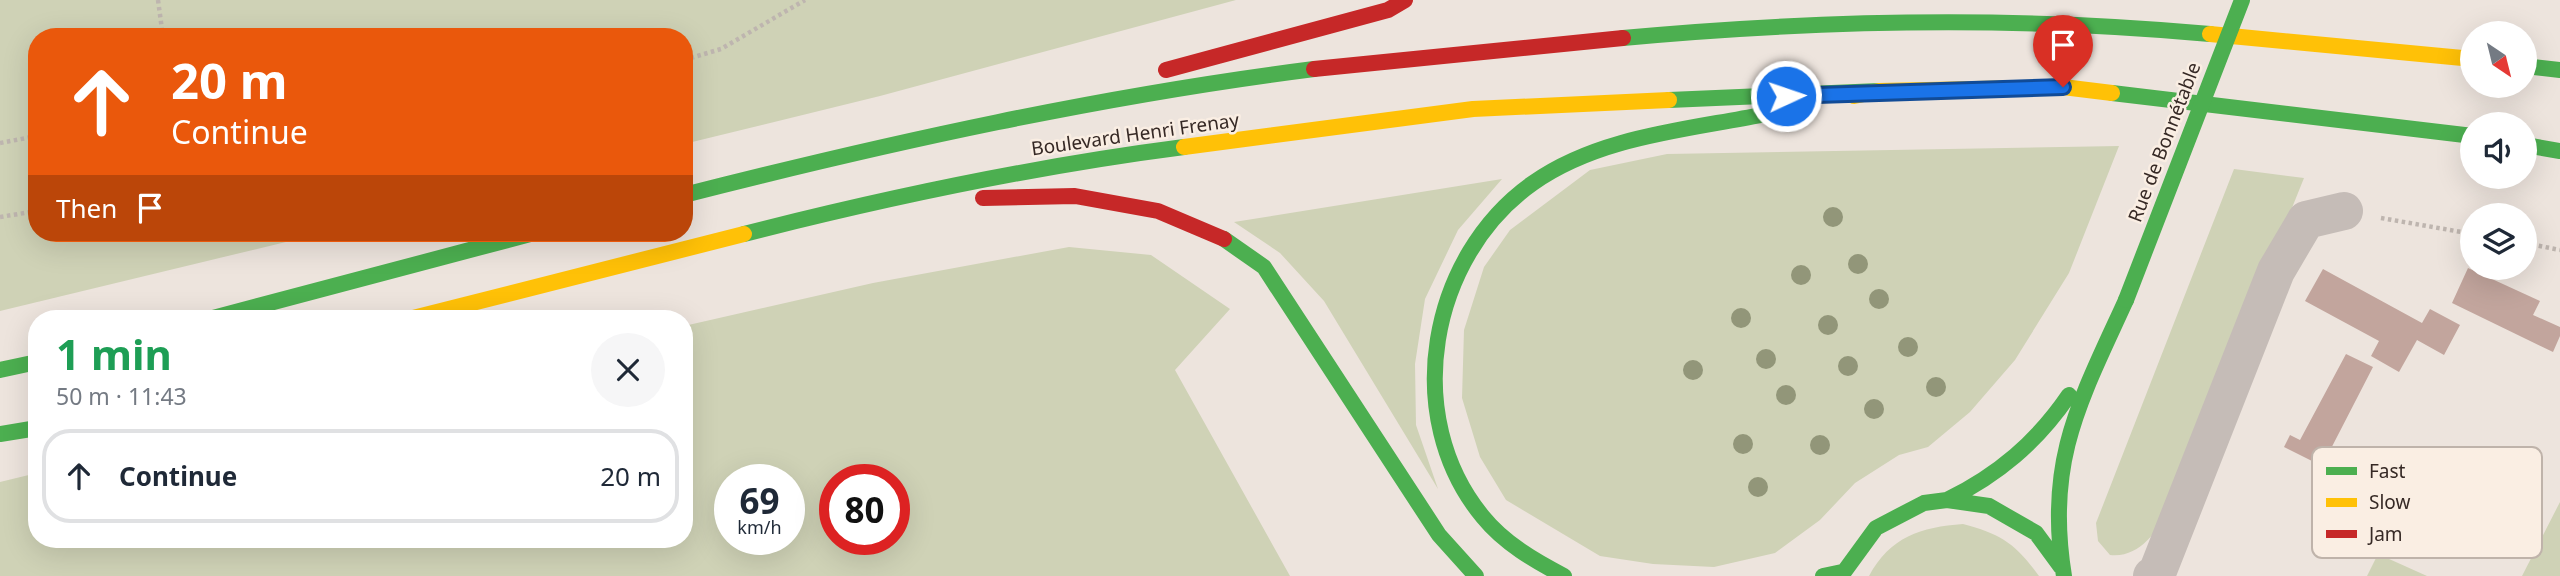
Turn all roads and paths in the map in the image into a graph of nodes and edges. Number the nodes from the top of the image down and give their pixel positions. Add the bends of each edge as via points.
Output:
1 (158, 0) edge
2 (805, 0) edge
3 (1405, 0) edge
4 (2242, 0) edge
5 (2021, 7) dead end
6 (162, 28) edge
7 (2175, 30) junction
8 (693, 57) edge
9 (2460, 58) edge
10 (2538, 67) edge
11 (2560, 70) edge
12 (1150, 74) dead end
13 (1109, 84) dead end
14 (1879, 91) junction
15 (997, 120) junction
16 (2460, 134) edge
17 (28, 138) edge
18 (0, 143) edge
19 (2537, 147) edge
20 (2560, 151) edge
21 (693, 193) edge
22 (872, 201) junction
23 (2344, 211) joint
24 (28, 212) edge
25 (0, 217) edge
26 (2460, 232) edge
27 (500, 242) edge
28 (2537, 245) edge
29 (2560, 250) edge
30 (2126, 300) junction
31 (243, 310) edge
32 (444, 310) edge
33 (28, 364) edge
34 (0, 370) edge
35 (28, 429) edge
36 (0, 434) edge
37 (1947, 500) junction
38 (2063, 572) edge
39 (1842, 574) edge
40 (1476, 576) edge
41 (1564, 576) edge
42 (1823, 576) edge
43 (2152, 576) edge

1 - 6 path
2 - 8 path via 721,49
3 - 12 main road via 1388,10 1299,36
4 - 30 main road, Rue de Bonnétable, bridge
5 - 7 main road
7 - 9 main road
7 - 15 main road, Boulevard Henri Frenay via 1820,26 1540,44 1298,71
10 - 11 main road
13 - 15 main road via 1042,100
14 - 16 main road via 2063,87
14 - 22 main road, Boulevard Henri Frenay via 1473,109 1097,158
14 - 41 main road via 1587,155 1533,183 1473,244 1445,302 1433,354 1437,423 1455,475 1484,520 1525,556
15 - 21 main road, Boulevard Henri Frenay
17 - 18 path
19 - 20 main road
22 - 32 main road, Boulevard Henri Frenay
22 - 40 main road via 1075,197 1158,211 1233,243 1264,267 1440,535
23 - 26 path
23 - 43 street via 2306,220 2276,271 2157,573
24 - 25 path
27 - 31 main road
28 - 29 path
30 - 37 main road via 2065,402 2039,436 2012,463
30 - 38 main road via 2078,408 2060,463 2054,520
33 - 34 main road
35 - 36 main road
37 - 38 main road via 1989,506 2036,533
37 - 39 main road via 1924,503 1876,528
39 - 42 main road

